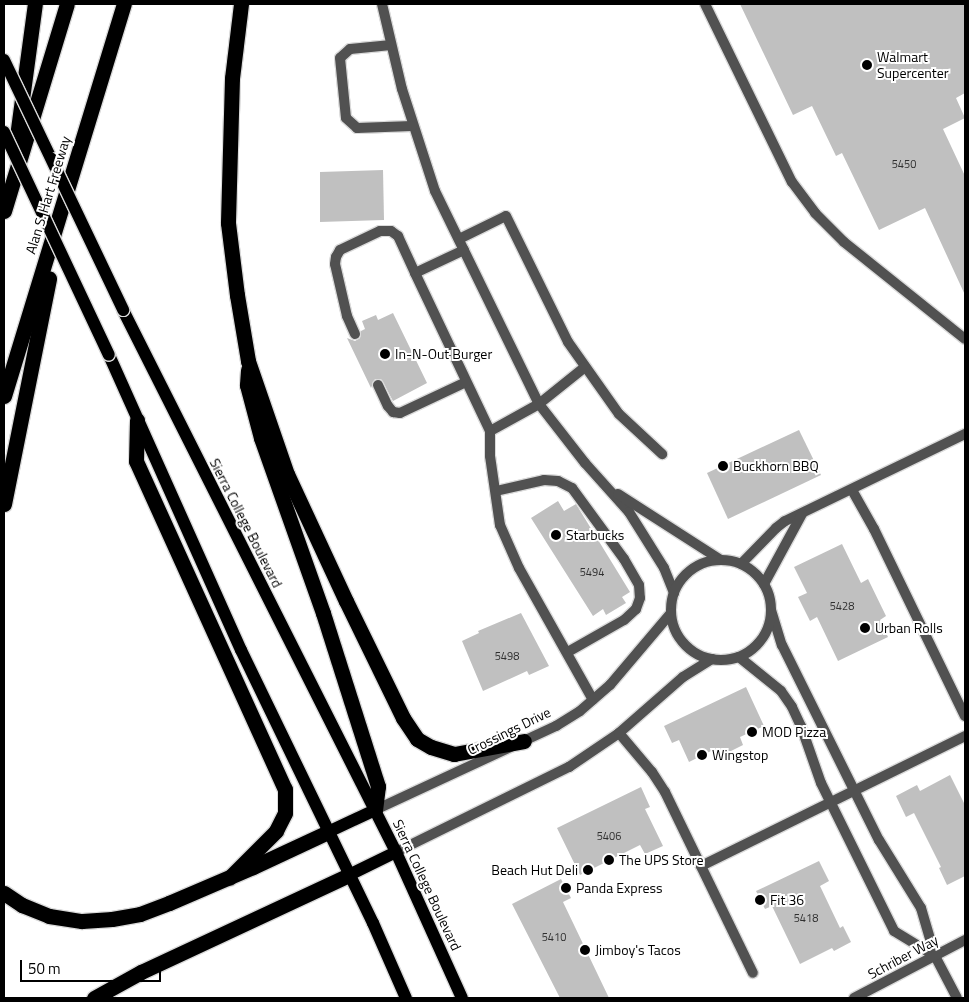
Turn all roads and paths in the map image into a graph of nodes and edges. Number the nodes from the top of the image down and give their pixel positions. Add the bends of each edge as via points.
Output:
1 (35, 4) edge
2 (67, 4) edge
3 (124, 4) edge
4 (241, 4) edge
5 (382, 4) edge
6 (705, 4) edge
7 (391, 45) junction
8 (4, 60) edge
9 (412, 126) junction
10 (4, 132) edge
11 (10, 192) junction
12 (66, 192) junction
13 (4, 211) edge
14 (458, 239) junction
15 (464, 250) junction
16 (415, 273) junction
17 (355, 334) dead end
18 (965, 339) edge
19 (248, 361) junction
20 (585, 367) junction
21 (466, 382) junction
22 (378, 385) dead end
23 (4, 396) edge
24 (539, 404) junction
25 (137, 420) junction
26 (490, 431) junction
27 (965, 434) edge
28 (662, 454) dead end
29 (610, 490) junction
30 (852, 490) junction
31 (496, 491) junction
32 (4, 504) edge
33 (802, 514) junction
34 (721, 560) junction
35 (741, 564) junction
36 (764, 584) junction
37 (674, 593) junction
38 (771, 610) junction
39 (671, 613) junction
40 (568, 652) junction
41 (739, 657) junction
42 (712, 659) junction
43 (593, 700) junction
44 (965, 716) edge
45 (619, 732) junction
46 (965, 736) edge
47 (524, 741) junction
48 (855, 790) junction
49 (830, 803) junction
50 (375, 810) junction
51 (328, 832) junction
52 (396, 852) junction
53 (701, 866) junction
54 (349, 875) junction
55 (229, 878) junction
56 (4, 893) edge
57 (965, 940) edge
58 (935, 956) junction
59 (753, 972) dead end
60 (94, 998) edge
61 (406, 998) edge
62 (462, 998) edge
63 (854, 998) edge
64 (956, 998) edge

1 - 11 highway
2 - 11 highway
3 - 12 highway, Alan S. Hart Freeway
4 - 19 highway via 231,96 228,223
5 - 7 street
6 - 18 street via 792,182 815,213 844,242
7 - 9 street
7 - 9 street via 350,49 340,58 346,118 357,128
8 - 50 main road, Sierra College Boulevard, bridge via 123,310
9 - 14 street via 435,192
10 - 25 main road, bridge
11 - 13 highway
12 - 23 highway, Alan S. Hart Freeway
12 - 32 highway
14 - 15 street
14 - 20 street via 506,216 568,342
15 - 16 street
15 - 24 street
16 - 17 street via 398,236 391,231 380,231 340,250 335,264 347,316
16 - 21 street
19 - 47 highway via 288,474 354,618 403,718 417,738 430,747 454,754
19 - 50 highway via 247,385 261,438 323,612 378,786
20 - 24 street
20 - 28 street via 619,414
21 - 22 street via 400,413 393,412 388,406
21 - 26 street
24 - 26 street
24 - 29 street
25 - 51 main road
25 - 55 highway via 136,461 285,789 284,812 276,831
26 - 31 street
27 - 30 street
29 - 34 street
29 - 37 street via 648,542
30 - 33 street
30 - 44 street
31 - 40 street via 500,525 519,568
31 - 40 street via 544,480 558,481 572,488 639,585 640,598 636,609 624,620
33 - 35 street via 776,528
33 - 36 street
34 - 35 street
34 - 37 street via 693,569
35 - 36 street
36 - 38 street
37 - 39 street
38 - 41 street via 769,625 762,638
38 - 48 street via 782,645
39 - 42 street via 675,629 684,643 697,654
39 - 43 street, Crossings Drive via 610,685
40 - 43 street
41 - 42 street
41 - 49 street via 782,692 792,707
42 - 45 street via 683,677
43 - 47 street, Crossings Drive via 556,726
45 - 52 street via 569,768
45 - 53 street via 665,792
46 - 48 street
47 - 50 street, Crossings Drive
48 - 49 street
48 - 58 street via 879,840 921,908
49 - 53 street
49 - 58 street via 894,931
50 - 51 main road, Crossings Drive
50 - 52 main road, Sierra College Boulevard
51 - 54 main road
51 - 55 highway
52 - 54 main road
52 - 62 main road, Sierra College Boulevard
53 - 59 street
54 - 60 highway via 141,972
54 - 61 main road
55 - 56 highway via 140,914 82,921 49,916
57 - 58 street, Schriber Way
58 - 63 street, Schriber Way
58 - 64 street

